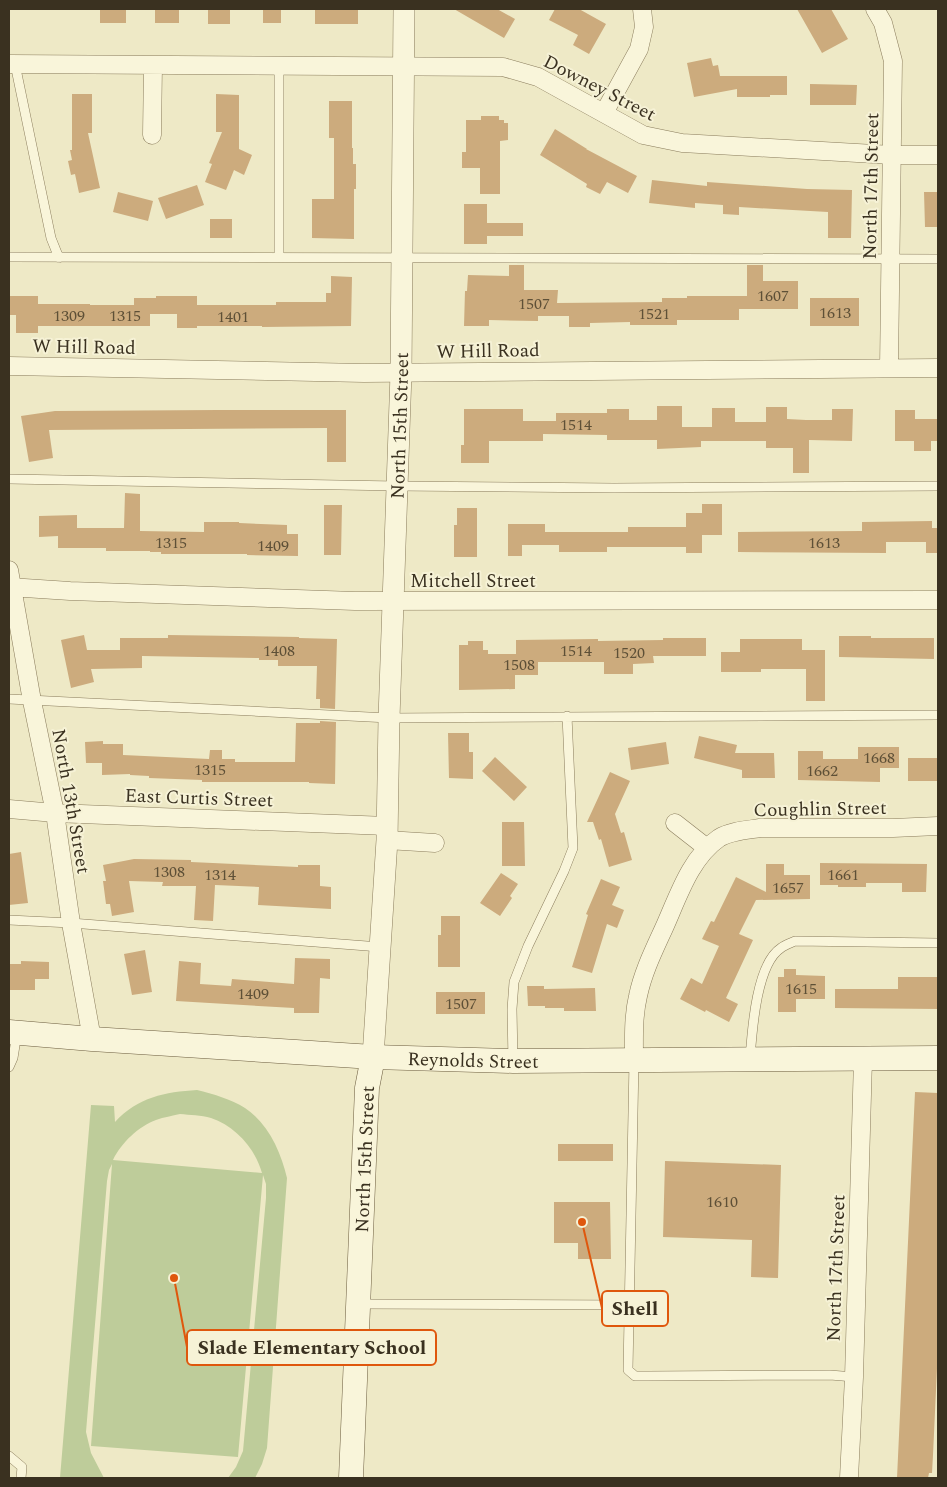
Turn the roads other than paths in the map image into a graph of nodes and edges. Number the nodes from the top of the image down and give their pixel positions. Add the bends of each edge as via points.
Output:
1 (404, 9) edge
2 (642, 9) edge
3 (875, 9) edge
4 (12, 64) edge
5 (153, 65) junction
6 (279, 66) junction
7 (405, 67) junction
8 (604, 113) junction
9 (152, 135) dead end
10 (892, 155) junction
11 (938, 155) edge
12 (9, 257) edge
13 (278, 257) junction
14 (403, 257) junction
15 (59, 258) junction
16 (890, 259) junction
17 (938, 259) edge
18 (9, 366) edge
19 (889, 368) junction
20 (938, 368) edge
21 (402, 373) junction
22 (9, 479) edge
23 (397, 486) junction
24 (938, 486) edge
25 (9, 570) edge
26 (10, 587) edge
27 (938, 600) edge
28 (393, 601) junction
29 (9, 699) edge
30 (32, 701) junction
31 (938, 715) edge
32 (567, 716) junction
33 (389, 718) junction
34 (9, 809) edge
35 (55, 813) junction
36 (675, 823) dead end
37 (938, 826) edge
38 (387, 833) junction
39 (436, 843) dead end
40 (707, 848) junction
41 (9, 920) edge
42 (71, 923) junction
43 (938, 943) edge
44 (381, 947) junction
45 (13, 1032) edge
46 (92, 1039) junction
47 (373, 1056) junction
48 (938, 1058) edge
49 (862, 1059) junction
50 (750, 1060) junction
51 (634, 1061) junction
52 (513, 1062) junction
53 (9, 1067) edge
54 (358, 1304) junction
55 (629, 1305) junction
56 (854, 1378) junction
57 (9, 1456) edge
58 (21, 1478) edge
59 (351, 1478) edge
60 (849, 1478) edge

1 - 7 street, North 15th Street
2 - 8 street via 644,27 639,49
3 - 10 street, North 17th Street via 883,23 893,61
4 - 5 street, Downey Street
4 - 15 lane via 51,238
5 - 6 street, Downey Street
5 - 9 street
6 - 7 street, Downey Street
6 - 13 lane
7 - 8 street, Downey Street via 503,68 538,77
7 - 14 street, North 15th Street
8 - 10 street, Downey Street via 643,136 682,143
10 - 11 street, Downey Street
10 - 16 street, North 17th Street
12 - 15 lane
13 - 14 lane
13 - 15 lane
14 - 16 lane
14 - 21 street, North 15th Street
16 - 17 lane
16 - 19 street, North 17th Street
18 - 21 street, W Hill Road
19 - 20 street, W Hill Road
19 - 21 street, W Hill Road
21 - 23 street, North 15th Street
22 - 23 lane
23 - 24 lane
23 - 28 street, North 15th Street
25 - 26 street, North 13th Street
26 - 28 street, Mitchell Street
26 - 30 street, North 13th Street
27 - 28 street, Mitchell Street
28 - 33 street, North 15th Street
29 - 30 lane
30 - 33 lane
30 - 35 street, North 13th Street
31 - 32 lane
32 - 33 lane
32 - 52 lane via 573,848 514,982
33 - 38 street, North 15th Street
34 - 35 street, East Curtis Street
35 - 38 street, East Curtis Street
35 - 42 street, North 13th Street
36 - 40 street
37 - 40 street, Coughlin Street via 760,828 721,837
38 - 39 street
38 - 44 street, North 15th Street
40 - 51 street, Coughlin Street via 688,874 644,974 634,1024
41 - 42 lane
42 - 44 lane
42 - 46 street, North 13th Street
43 - 50 lane via 795,941 780,948 769,961 756,1000
44 - 47 street, North 15th Street
45 - 46 main road, Reynolds Street
45 - 53 lane via 13,1058
46 - 47 main road, Reynolds Street
47 - 52 main road, Reynolds Street
47 - 54 main road, North 15th Street via 367,1088
48 - 49 main road, Reynolds Street
49 - 50 main road, Reynolds Street
49 - 56 street, North 17th Street
50 - 51 main road, Reynolds Street
51 - 52 main road, Reynolds Street
51 - 55 lane
54 - 55 lane
54 - 59 main road, North 15th Street
55 - 56 lane via 628,1370 635,1376 830,1375
56 - 60 street, North 17th Street
57 - 58 lane via 22,1467

